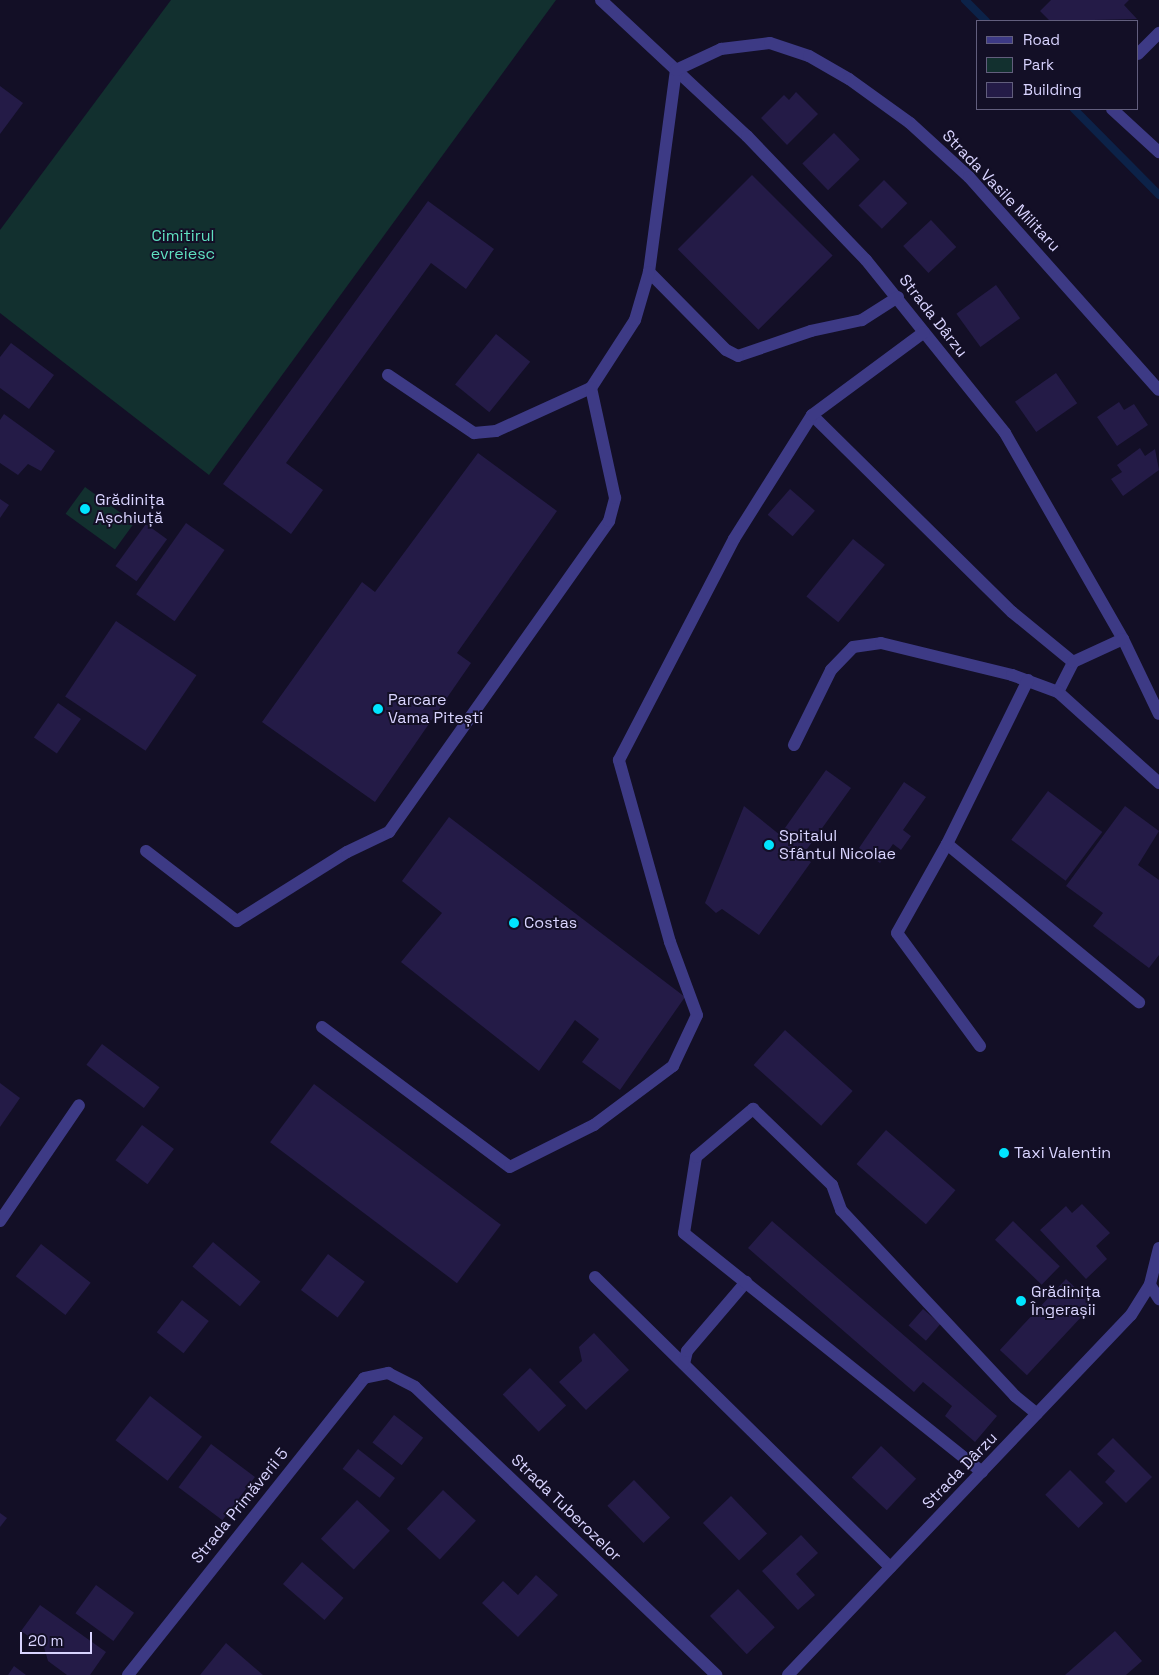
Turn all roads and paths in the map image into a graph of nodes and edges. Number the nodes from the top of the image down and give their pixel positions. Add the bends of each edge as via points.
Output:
1 (601, 0) edge
2 (1159, 34) edge
3 (1139, 53) edge
4 (676, 70) junction
5 (1113, 110) edge
6 (1159, 152) edge
7 (648, 272) junction
8 (898, 297) junction
9 (924, 332) junction
10 (388, 375) dead end
11 (591, 388) junction
12 (1159, 390) edge
13 (812, 415) junction
14 (1123, 639) junction
15 (1073, 662) junction
16 (1028, 680) junction
17 (1058, 692) junction
18 (1159, 714) edge
19 (794, 745) dead end
20 (1159, 783) edge
21 (948, 844) junction
22 (146, 850) dead end
23 (1139, 1002) dead end
24 (322, 1027) dead end
25 (980, 1046) dead end
26 (79, 1105) dead end
27 (0, 1222) edge
28 (1159, 1248) edge
29 (596, 1276) dead end
30 (746, 1282) junction
31 (1150, 1285) junction
32 (1159, 1299) edge
33 (684, 1364) junction
34 (388, 1373) joint
35 (1037, 1414) junction
36 (982, 1472) junction
37 (890, 1567) junction
38 (128, 1675) edge
39 (716, 1675) edge
40 (788, 1675) edge

1 - 4 street, Strada Dârzu
2 - 3 street
4 - 7 street
4 - 8 street, Strada Dârzu via 747,136
4 - 12 street, Strada Vasile Militaru via 720,48 770,43 809,56 849,79 910,123 969,177
5 - 6 street
7 - 8 street via 726,350 738,356 810,331 862,320
7 - 11 street via 635,320
8 - 9 street, Strada Dârzu
9 - 13 street
9 - 14 street, Strada Dârzu via 1005,433
10 - 11 street via 474,433 496,432
11 - 22 street via 615,498 609,521 389,832 347,852 237,921
13 - 15 street via 1012,612
13 - 24 street via 734,538 618,760 670,942 697,1015 673,1066 594,1125 510,1167
14 - 15 street
14 - 18 street, Strada Dârzu
15 - 17 street
16 - 17 street
16 - 19 street via 881,643 853,647 831,670
16 - 21 street
17 - 20 street
21 - 23 street
21 - 25 street via 897,933
26 - 27 street
28 - 31 street, Strada Dârzu
29 - 33 street
30 - 33 street via 687,1351
30 - 35 street via 684,1233 696,1157 753,1109 832,1185 841,1210 1015,1396
30 - 36 street
31 - 32 street
31 - 35 street, Strada Dârzu via 1131,1315
33 - 37 street
34 - 38 street, Strada Primăverii 5 via 364,1378
34 - 39 street, Strada Tuberozelor via 415,1387
35 - 36 street, Strada Dârzu
36 - 37 street, Strada Dârzu
37 - 40 street, Strada Dârzu

